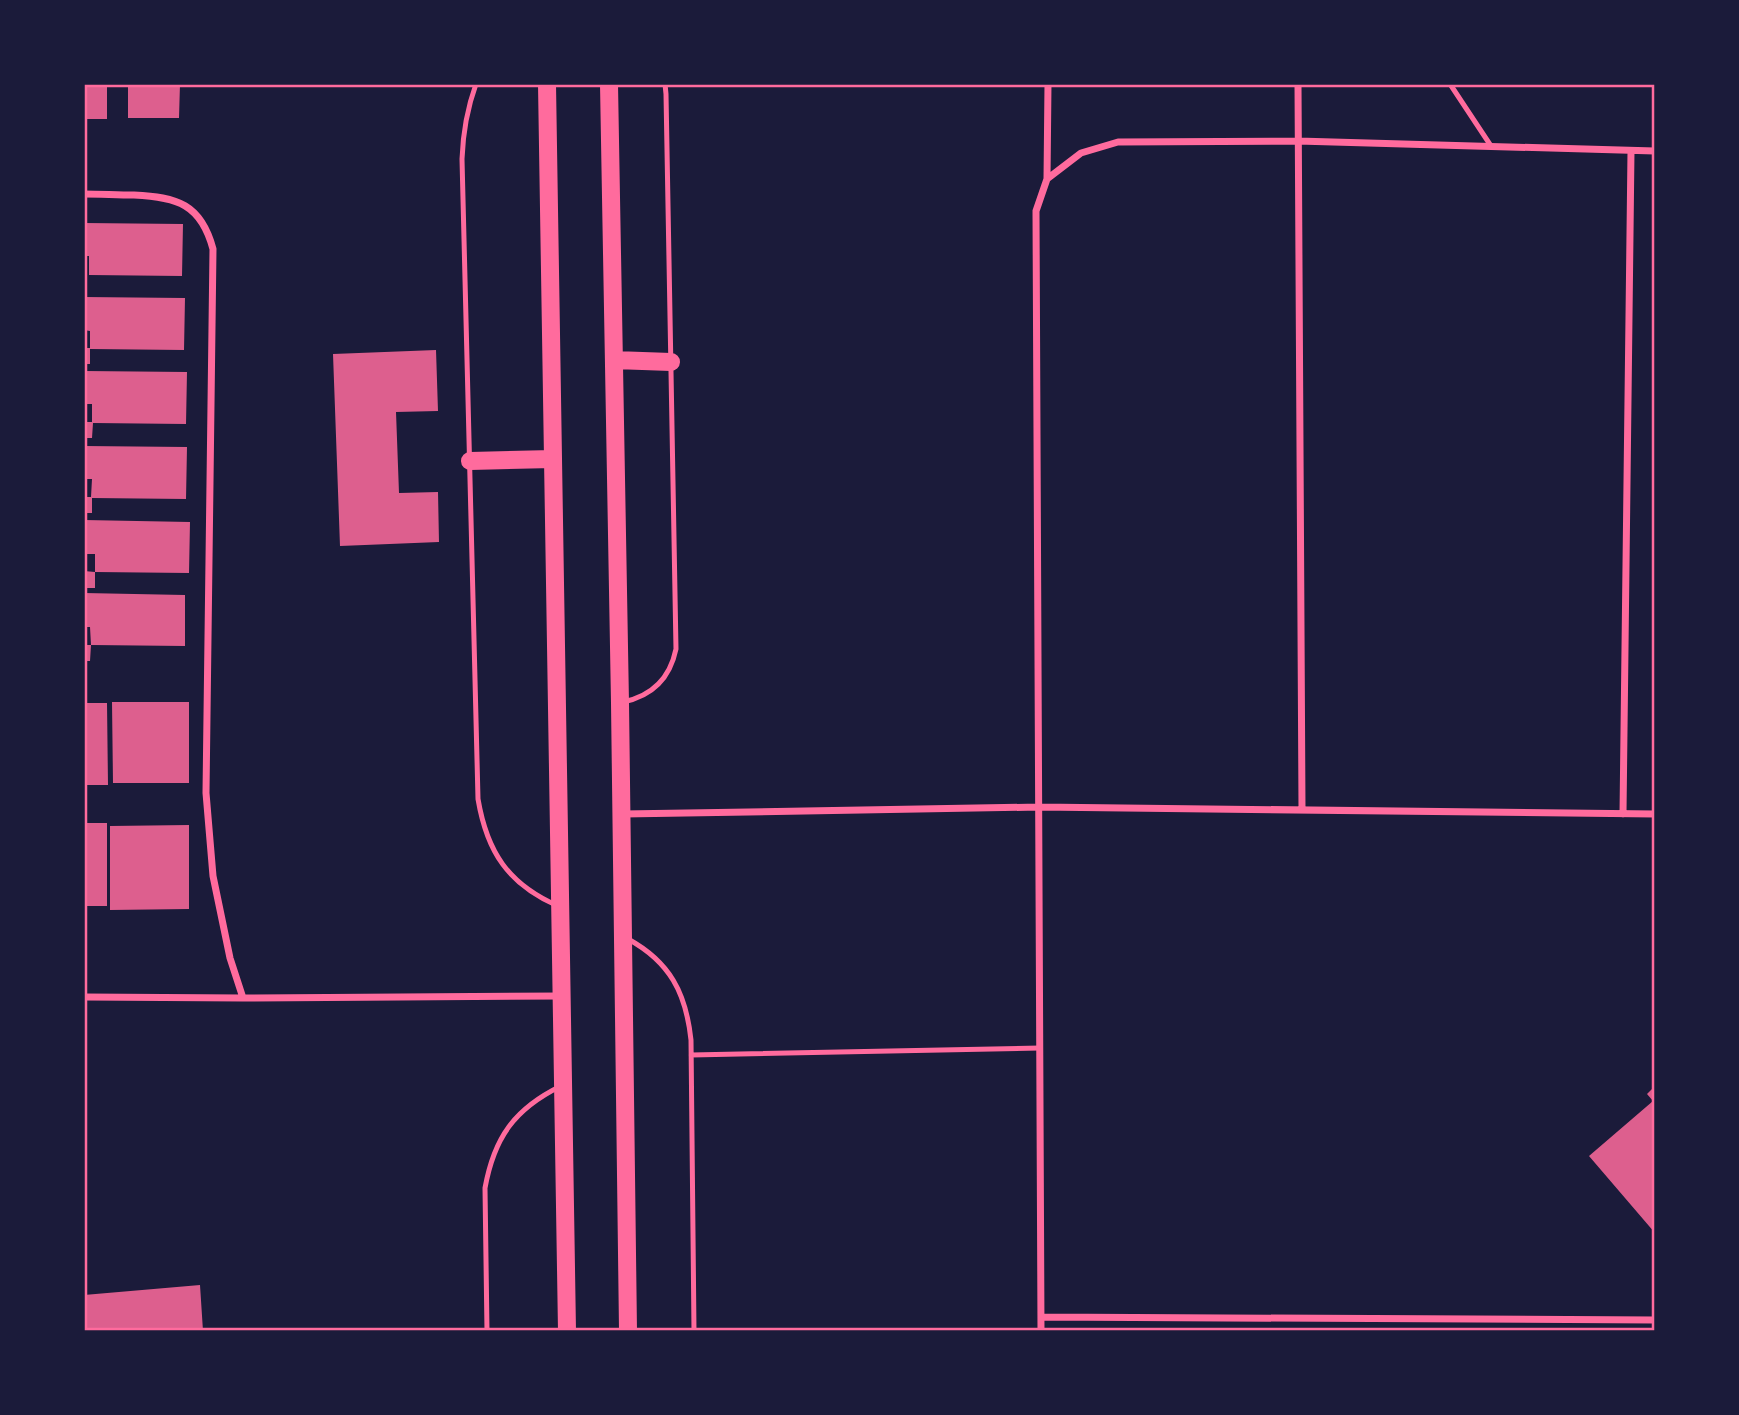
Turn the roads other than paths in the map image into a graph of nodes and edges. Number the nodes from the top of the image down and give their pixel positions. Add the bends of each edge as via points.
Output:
1 (476, 84) edge
2 (547, 84) edge
3 (609, 84) edge
4 (665, 84) edge
5 (1048, 84) edge
6 (1298, 84) edge
7 (1450, 84) edge
8 (1298, 141) junction
9 (1491, 146) junction
10 (1631, 151) junction
11 (1655, 151) edge
12 (1047, 179) junction
13 (84, 194) edge
14 (614, 360) junction
15 (671, 362) junction
16 (553, 459) junction
17 (470, 460) junction
18 (620, 703) junction
19 (1039, 807) junction
20 (1302, 810) junction
21 (621, 814) junction
22 (1623, 814) junction
23 (1655, 814) edge
24 (561, 908) junction
25 (623, 936) junction
26 (562, 996) junction
27 (84, 997) edge
28 (243, 998) junction
29 (1040, 1048) junction
30 (691, 1055) junction
31 (563, 1084) junction
32 (1041, 1317) junction
33 (1655, 1320) edge
34 (487, 1331) edge
35 (567, 1331) edge
36 (628, 1331) edge
37 (694, 1331) edge
38 (1041, 1331) edge

1 - 17 lane via 463,132
2 - 16 main road
3 - 14 main road
4 - 15 lane
5 - 12 street
6 - 8 street
7 - 9 lane
8 - 9 street
8 - 12 street via 1118,142 1081,153
8 - 20 street
9 - 10 street
10 - 11 street
10 - 22 street
12 - 19 street via 1036,211
13 - 28 street via 164,197 179,202 202,222 213,249 206,793 213,876
14 - 15 main road
14 - 18 main road
15 - 18 lane via 676,649 667,676 657,686 647,695
16 - 17 main road
16 - 24 main road
17 - 24 lane via 481,819 487,838 509,872 541,899
18 - 21 main road
19 - 20 street
19 - 21 street
19 - 29 street
20 - 22 street
21 - 25 main road
22 - 23 street
24 - 26 main road
25 - 30 lane via 659,960 673,978 689,1018
25 - 36 main road
26 - 28 street
26 - 31 main road
27 - 28 street
29 - 30 lane
29 - 32 street
30 - 37 lane
31 - 34 lane via 524,1108 497,1144 489,1166 485,1188
31 - 35 main road
32 - 33 street
32 - 38 street

